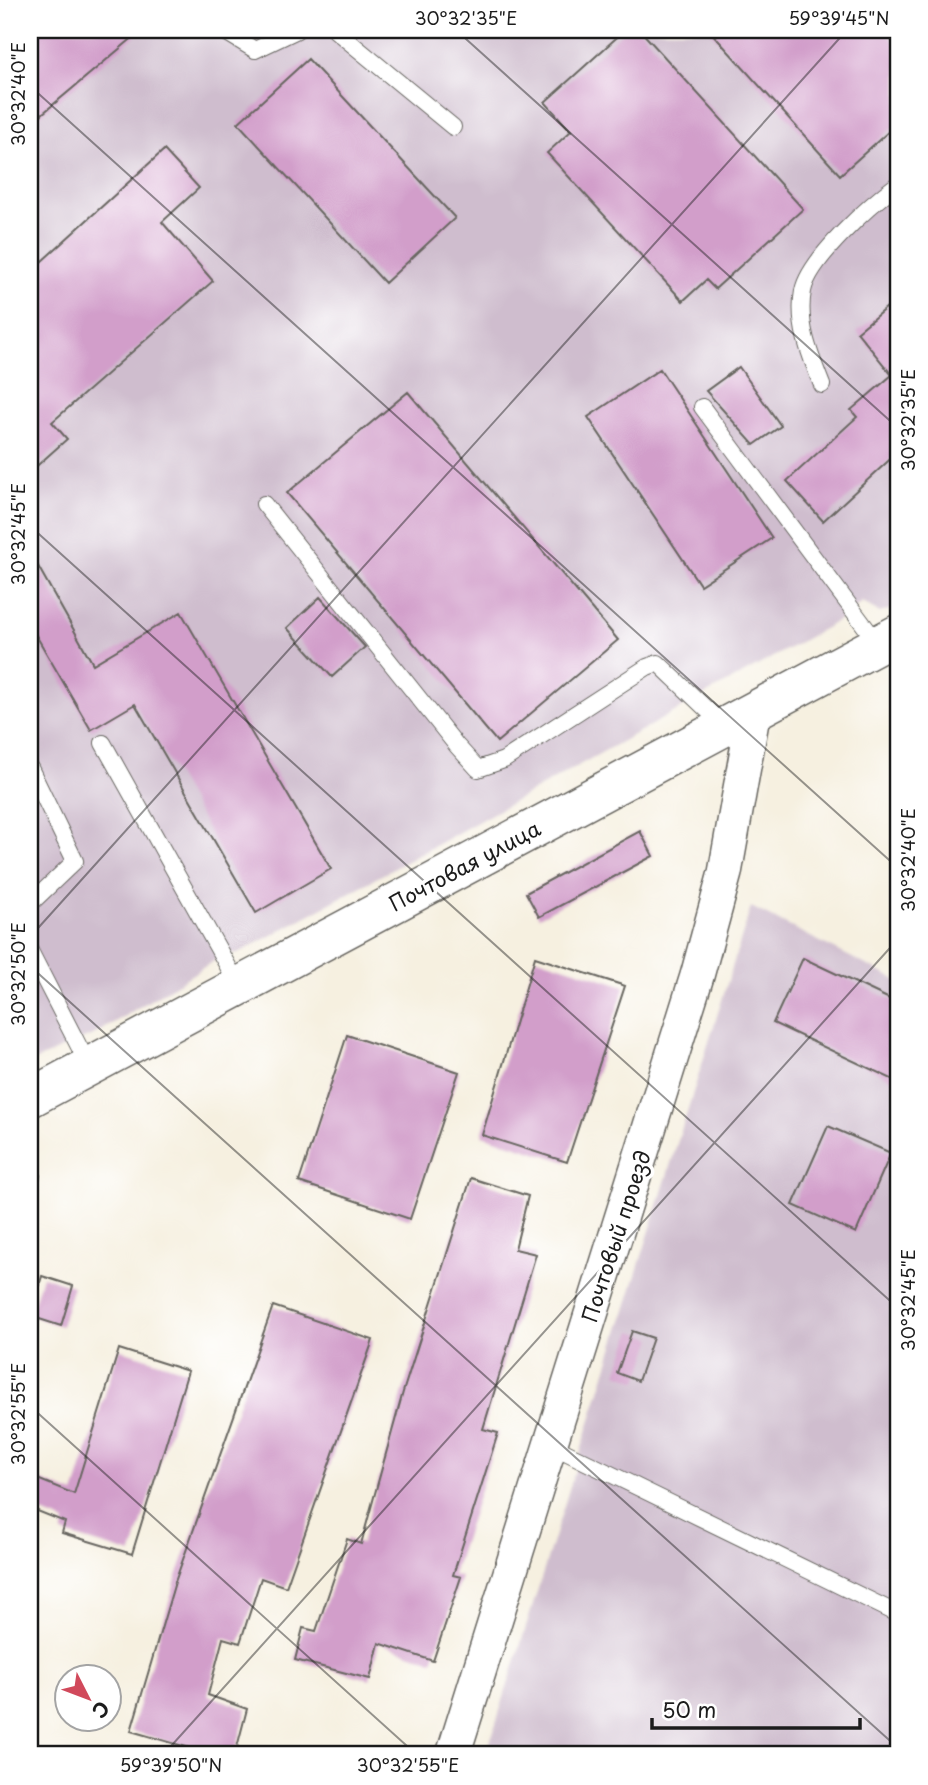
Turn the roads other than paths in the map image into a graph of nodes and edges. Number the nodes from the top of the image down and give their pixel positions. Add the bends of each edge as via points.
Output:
1 (222, 30) edge
2 (296, 30) edge
3 (335, 30) edge
4 (453, 127) dead end
5 (898, 184) edge
6 (822, 384) dead end
7 (702, 407) dead end
8 (264, 504) dead end
9 (888, 639) edge
10 (738, 718) junction
11 (103, 743) dead end
12 (30, 768) edge
13 (30, 904) edge
14 (30, 951) edge
15 (239, 986) junction
16 (89, 1066) junction
17 (30, 1098) edge
18 (30, 1166) edge
19 (30, 1183) edge
20 (549, 1444) junction
21 (898, 1615) edge
22 (453, 1755) edge

1 - 2 lane via 255,50
3 - 4 lane
5 - 6 lane via 826,250 803,290 805,343
7 - 9 lane
8 - 10 lane via 478,769 504,760 658,663
9 - 10 street, Почтовая улица
10 - 15 street, Почтовая улица
10 - 20 street, Почтовый проезд via 725,873 697,976
11 - 15 lane
12 - 13 lane via 75,861
14 - 16 lane
15 - 16 street, Почтовая улица
16 - 17 street, Почтовая улица
18 - 19 lane
20 - 21 lane
20 - 22 street, Почтовый проезд

